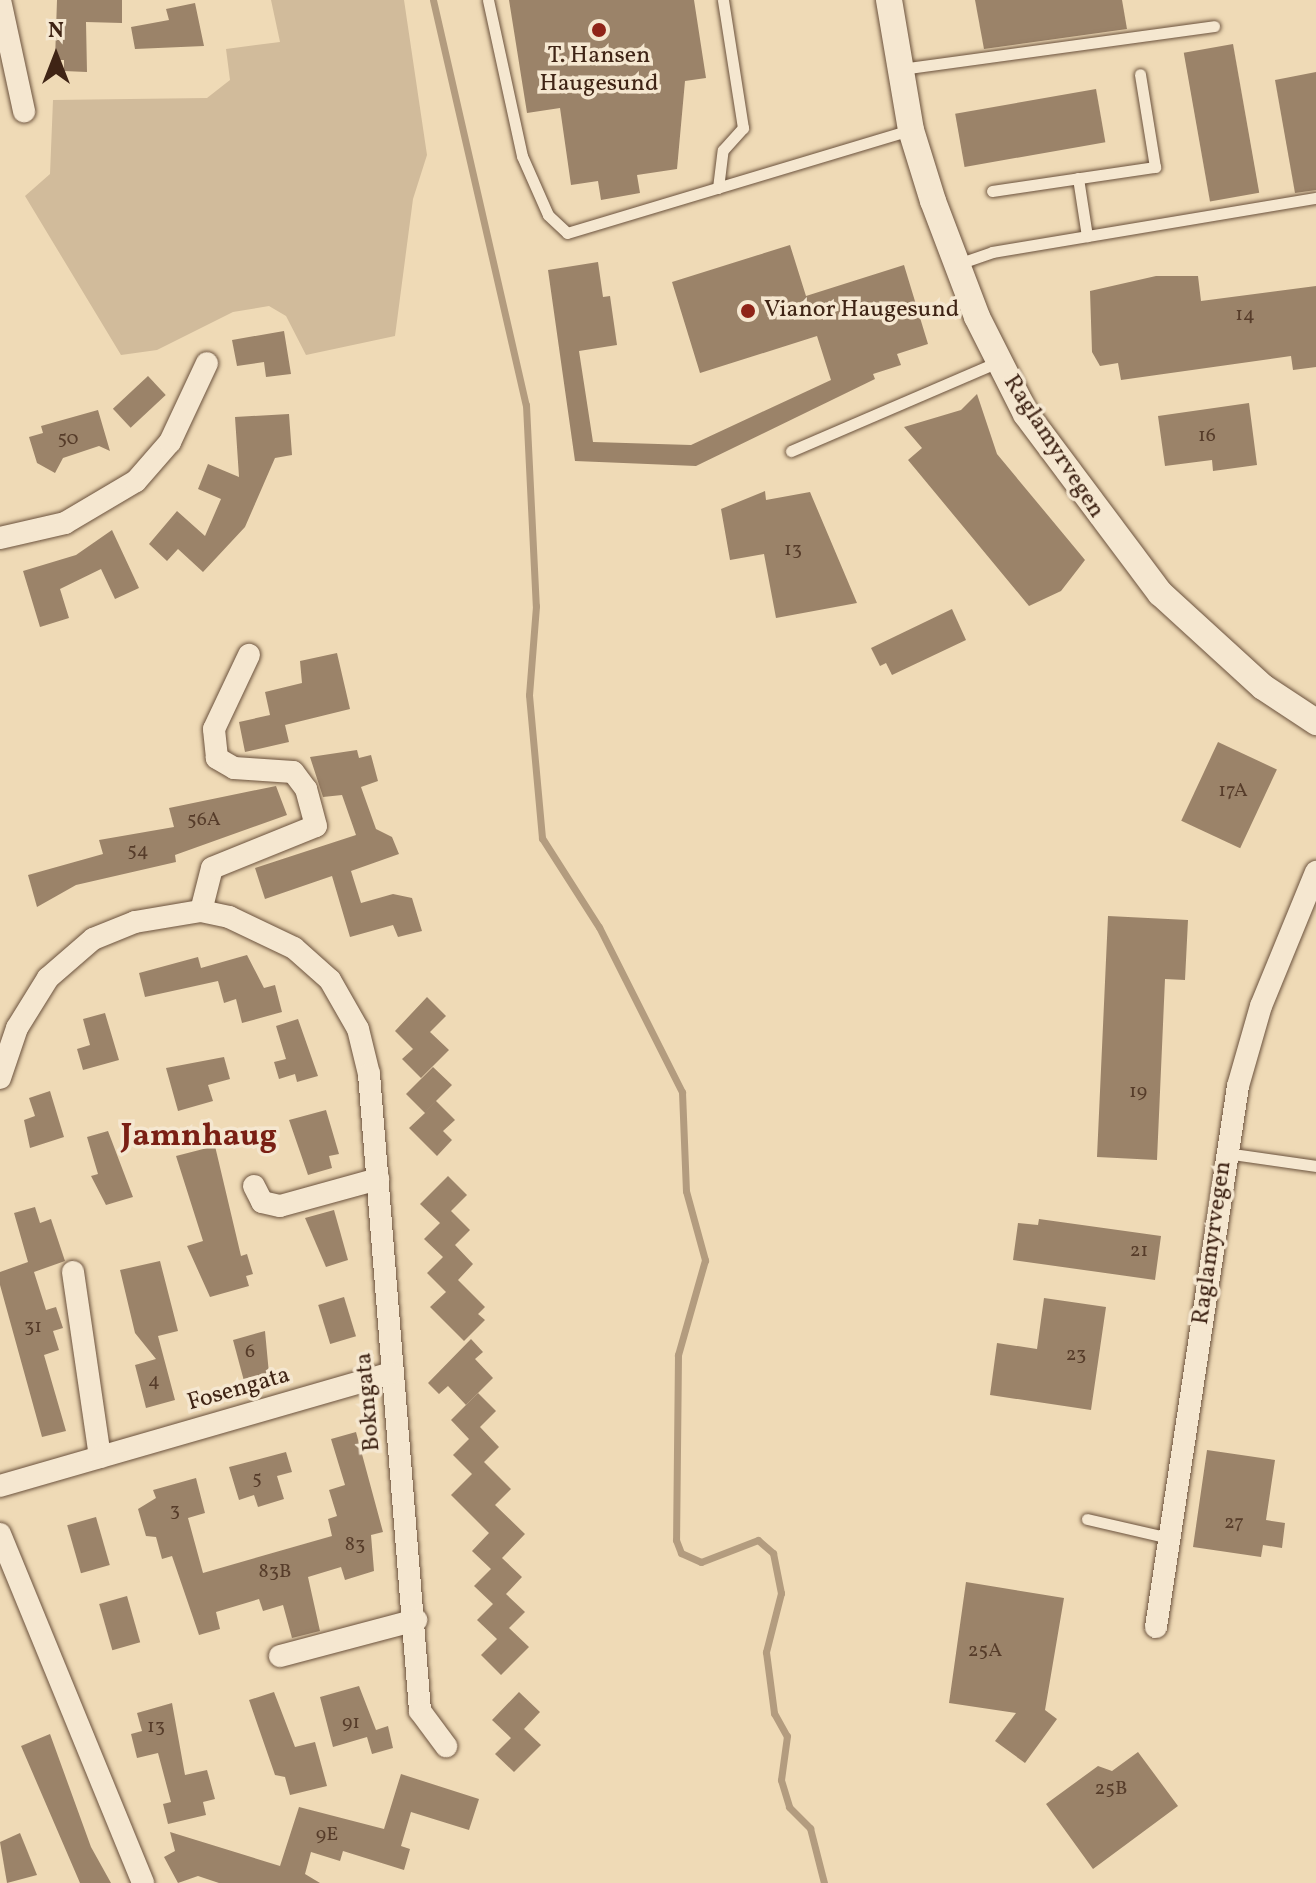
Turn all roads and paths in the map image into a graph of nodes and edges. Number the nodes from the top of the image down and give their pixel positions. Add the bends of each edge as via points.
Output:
1 (0, 0) edge
2 (488, 0) edge
3 (723, 0) edge
4 (889, 0) edge
5 (1214, 26) dead end
6 (900, 69) junction
7 (1140, 74) dead end
8 (24, 111) dead end
9 (911, 130) junction
10 (1078, 178) junction
11 (718, 188) junction
12 (992, 191) dead end
13 (1316, 198) edge
14 (1087, 236) junction
15 (955, 265) junction
16 (998, 362) junction
17 (207, 363) dead end
18 (791, 451) dead end
19 (0, 538) edge
20 (249, 655) dead end
21 (1316, 722) edge
22 (1316, 872) edge
23 (201, 911) junction
24 (0, 1078) edge
25 (1226, 1153) junction
26 (1316, 1166) edge
27 (378, 1179) junction
28 (254, 1186) dead end
29 (73, 1272) dead end
30 (391, 1373) junction
31 (100, 1457) junction
32 (0, 1486) edge
33 (1087, 1519) dead end
34 (0, 1534) edge
35 (1169, 1538) junction
36 (416, 1620) junction
37 (1156, 1627) dead end
38 (280, 1656) dead end
39 (446, 1746) dead end
40 (143, 1883) edge

1 - 8 street
2 - 11 lane via 522,156 548,215 567,233
3 - 11 lane via 743,128 723,150
4 - 6 street, Raglamyrvegen
5 - 6 lane
6 - 9 street, Raglamyrvegen
7 - 10 lane via 1155,167
9 - 11 lane
9 - 15 street, Raglamyrvegen
10 - 12 lane
10 - 14 lane
13 - 14 lane
14 - 15 lane
15 - 16 street, Raglamyrvegen
16 - 18 lane
16 - 21 street, Raglamyrvegen via 1065,473 1160,593 1263,687
17 - 19 street via 170,442 136,481 65,523
20 - 23 street via 214,729 217,758 234,768 293,772 316,826 212,868
22 - 25 street, Raglamyrvegen via 1261,1006
23 - 24 street, Bokngata via 135,922 93,939 48,978 17,1028
23 - 27 street, Bokngata via 264,931 330,980 358,1029 369,1074
25 - 26 lane
25 - 35 street, Raglamyrvegen
27 - 28 street via 280,1206 262,1202
27 - 30 street, Bokngata
29 - 31 street
30 - 31 street, Fosengata
30 - 36 street, Bokngata
31 - 32 street, Fosengata
33 - 35 lane
34 - 40 street
35 - 37 street, Raglamyrvegen
36 - 38 street
36 - 39 street, Bokngata via 420,1711

